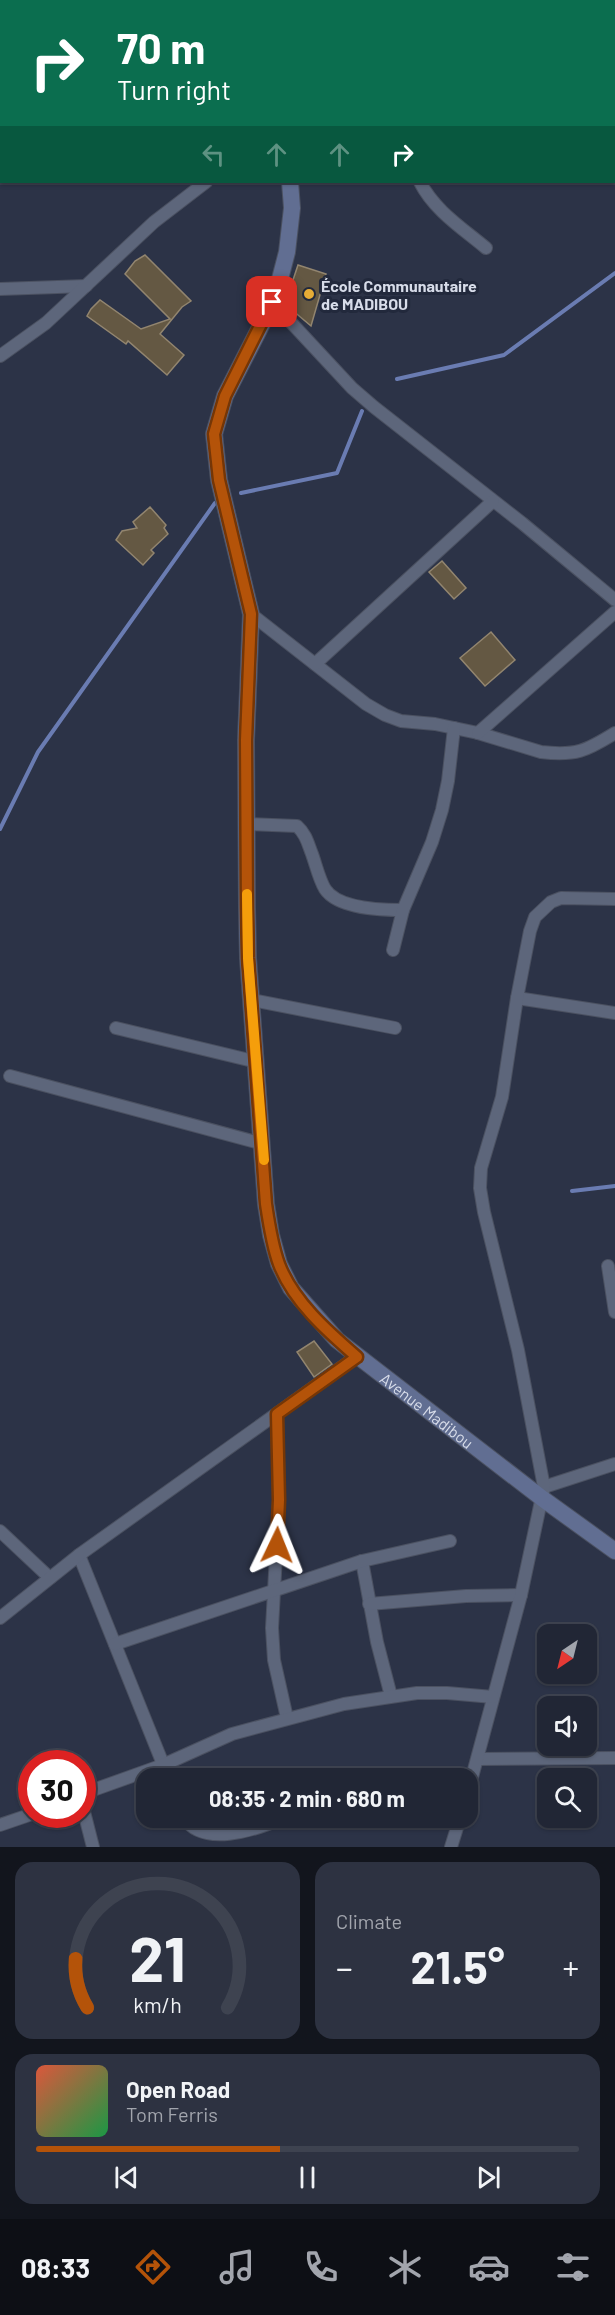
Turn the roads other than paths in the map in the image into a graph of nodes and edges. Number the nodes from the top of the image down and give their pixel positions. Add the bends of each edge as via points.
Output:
1 (205, 183) edge
2 (291, 183) edge
3 (422, 183) edge
4 (486, 248) dead end
5 (86, 286) junction
6 (0, 289) edge
7 (272, 302) junction
8 (0, 356) edge
9 (493, 501) junction
10 (615, 600) edge
11 (615, 612) edge
12 (251, 614) junction
13 (315, 664) junction
14 (454, 728) junction
15 (478, 733) junction
16 (615, 733) edge
17 (246, 824) junction
18 (615, 898) edge
19 (404, 910) junction
20 (393, 950) dead end
21 (517, 998) junction
22 (252, 1000) junction
23 (615, 1013) edge
24 (116, 1028) dead end
25 (395, 1028) dead end
26 (257, 1062) junction
27 (10, 1076) dead end
28 (263, 1144) junction
29 (608, 1266) dead end
30 (615, 1312) edge
31 (357, 1357) junction
32 (277, 1414) junction
33 (615, 1464) edge
34 (543, 1493) junction
35 (0, 1531) edge
36 (450, 1541) dead end
37 (615, 1551) edge
38 (79, 1555) junction
39 (362, 1561) junction
40 (50, 1578) junction
41 (275, 1589) junction
42 (521, 1595) junction
43 (369, 1604) junction
44 (0, 1618) edge
45 (115, 1644) junction
46 (391, 1696) junction
47 (493, 1697) junction
48 (287, 1718) junction
49 (615, 1758) edge
50 (478, 1759) junction
51 (163, 1765) junction
52 (164, 1768) edge
53 (475, 1768) edge
54 (96, 1789) edge
55 (18, 1819) edge
56 (0, 1825) edge
57 (88, 1828) edge
58 (191, 1828) edge
59 (258, 1828) edge
60 (457, 1828) edge
61 (93, 1847) edge
62 (451, 1847) edge

1 - 5 street via 154,222
2 - 7 street, Avenue Madibou via 286,252
3 - 4 street via 429,198 446,216
5 - 6 street
5 - 8 street via 31,335
7 - 9 street via 352,388
7 - 12 street, Avenue Madibou via 225,396 214,434 219,480
9 - 10 street
9 - 13 street
11 - 15 street
12 - 13 street
12 - 17 street, Avenue Madibou
13 - 14 street via 385,715
14 - 15 street
14 - 19 street via 442,810
15 - 16 street via 556,754 584,751
17 - 19 street via 297,826 305,835 330,896 380,910
17 - 22 street, Avenue Madibou
18 - 21 street via 561,898 543,908 530,931
19 - 20 street
21 - 23 street
21 - 34 street via 502,1097 481,1168 480,1188 527,1390
22 - 25 street
22 - 26 street, Avenue Madibou
24 - 26 street
26 - 28 street, Avenue Madibou
27 - 28 street
28 - 31 street, Avenue Madibou via 266,1204 279,1264 291,1288 311,1312
29 - 30 street
31 - 32 street
31 - 34 street, Avenue Madibou
32 - 38 street
32 - 41 street
33 - 34 street
34 - 37 street, Avenue Madibou
34 - 42 street
35 - 40 street
36 - 39 street
38 - 40 street
38 - 45 street
39 - 41 street
39 - 43 street
40 - 44 street
41 - 45 street
41 - 48 street via 274,1660
42 - 43 street
42 - 47 street
43 - 46 street
45 - 51 street
46 - 47 street via 447,1693
46 - 48 street
47 - 50 street
48 - 51 street via 232,1734
49 - 50 street
50 - 53 street
51 - 52 street
51 - 54 street
55 - 56 street
57 - 61 street
58 - 59 street via 208,1842 226,1841
60 - 62 street

